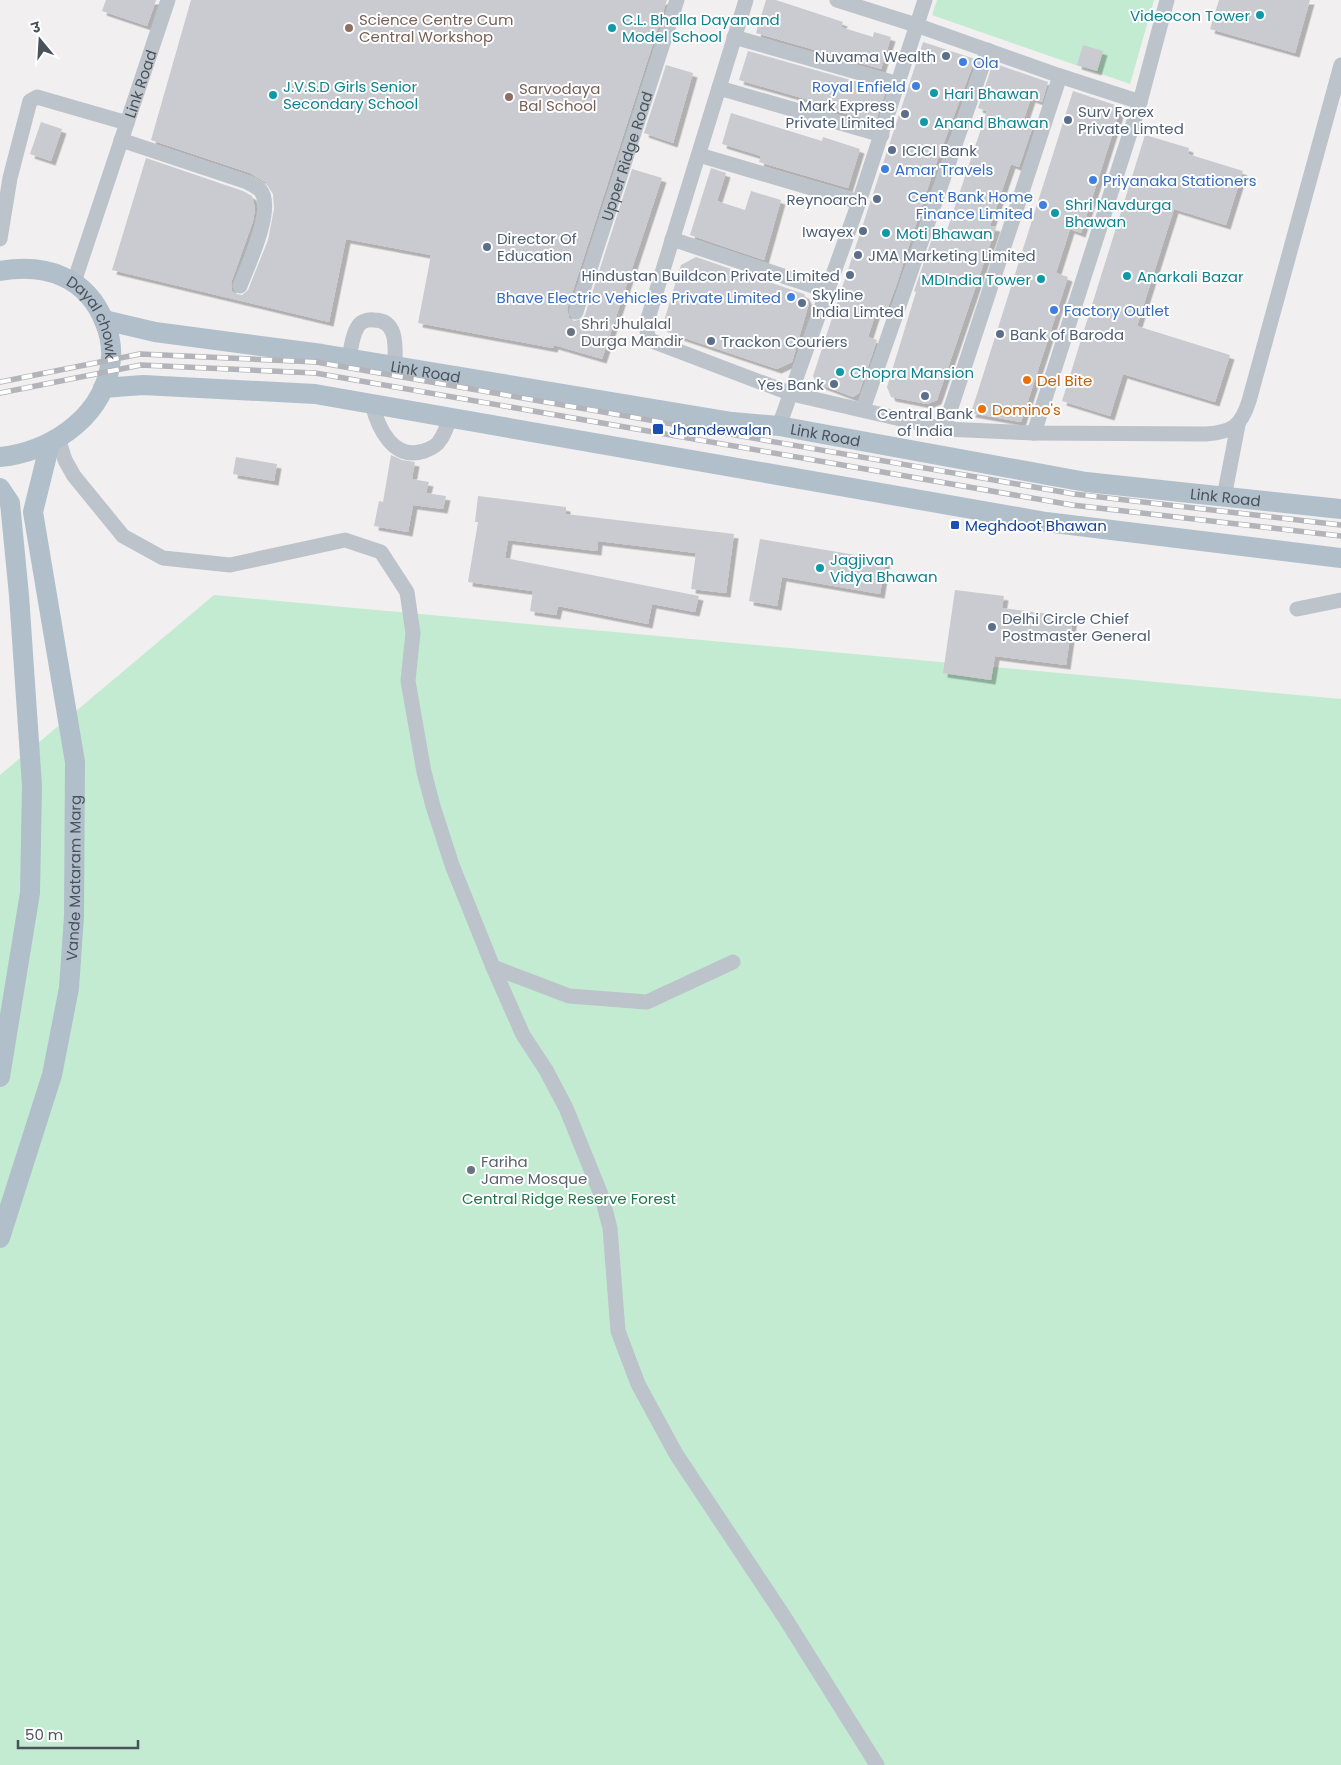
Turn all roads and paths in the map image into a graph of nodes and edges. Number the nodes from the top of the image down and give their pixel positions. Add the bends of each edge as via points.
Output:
1 (168, 0) edge
2 (678, 0) edge
3 (746, 0) edge
4 (837, 0) edge
5 (925, 0) edge
6 (1167, 0) edge
7 (916, 25) junction
8 (734, 37) junction
9 (988, 50) junction
10 (1341, 65) edge
11 (1060, 76) junction
12 (899, 84) junction
13 (719, 88) junction
14 (1140, 102) junction
15 (127, 123) junction
16 (882, 135) junction
17 (121, 140) junction
18 (699, 155) junction
19 (859, 202) junction
20 (0, 239) edge
21 (672, 240) junction
22 (0, 271) edge
23 (74, 282) junction
24 (240, 286) dead end
25 (828, 291) junction
26 (576, 312) dead end
27 (104, 320) junction
28 (349, 358) junction
29 (395, 366) junction
30 (103, 388) junction
31 (792, 394) junction
32 (372, 404) junction
33 (863, 409) junction
34 (450, 418) junction
35 (1238, 424) junction
36 (779, 426) junction
37 (944, 429) junction
38 (1034, 433) junction
39 (54, 441) junction
40 (0, 457) edge
41 (0, 488) edge
42 (1224, 497) junction
43 (1341, 509) edge
44 (1341, 558) edge
45 (1341, 600) edge
46 (1297, 610) dead end
47 (733, 962) dead end
48 (493, 967) junction
49 (0, 1077) edge
50 (0, 1238) edge
51 (877, 1765) edge

1 - 15 street, Link Road
2 - 26 street, Upper Ridge Road
3 - 8 street
4 - 7 street
5 - 7 street
6 - 14 street
7 - 9 street
7 - 12 street
8 - 12 street
8 - 13 street
9 - 11 street
9 - 33 street
10 - 35 street via 1249,400
11 - 14 street
11 - 37 street
12 - 16 street
13 - 16 street
13 - 18 street
14 - 38 street
15 - 17 street, Link Road
15 - 20 street via 37,97 30,101 10,178
16 - 19 street
17 - 23 street, Link Road
17 - 24 street via 247,182 261,191 265,210
18 - 19 street
18 - 21 street
19 - 25 street
21 - 25 street
21 - 31 street via 646,326 648,337
22 - 23 main road, Dayal chowk via 46,270
23 - 27 main road, Dayal chowk via 92,298
25 - 31 street
27 - 28 main road, Link Road via 155,332
27 - 30 main road, Dayal chowk via 112,354
28 - 29 main road, Link Road
28 - 29 street via 359,325 364,321 377,320 387,324 394,335
29 - 36 main road, Link Road via 732,422
30 - 32 main road via 144,385 315,394
30 - 39 main road, Dayal chowk via 81,420
31 - 33 street
31 - 36 street
32 - 34 main road
32 - 34 street via 379,426 389,442 407,452 420,452 440,441
33 - 37 street
34 - 44 main road via 1046,522
35 - 38 street via 1221,433 1206,434
35 - 42 street
36 - 42 main road, Link Road via 1086,482
37 - 38 street
39 - 40 main road, Dayal chowk via 21,454
39 - 48 street via 74,476 123,536 163,558 230,565 345,540 381,552 407,592 413,633 408,681 432,806
39 - 50 main road, Vande Mataram Marg via 33,512 75,762 74,916 69,988 52,1075
41 - 49 main road via 10,503 32,786 30,893
42 - 43 main road, Link Road
45 - 46 street
47 - 48 street via 647,1002 568,996
48 - 51 street via 523,1035 566,1108 602,1198 610,1228 618,1331 638,1384 676,1454 785,1618

